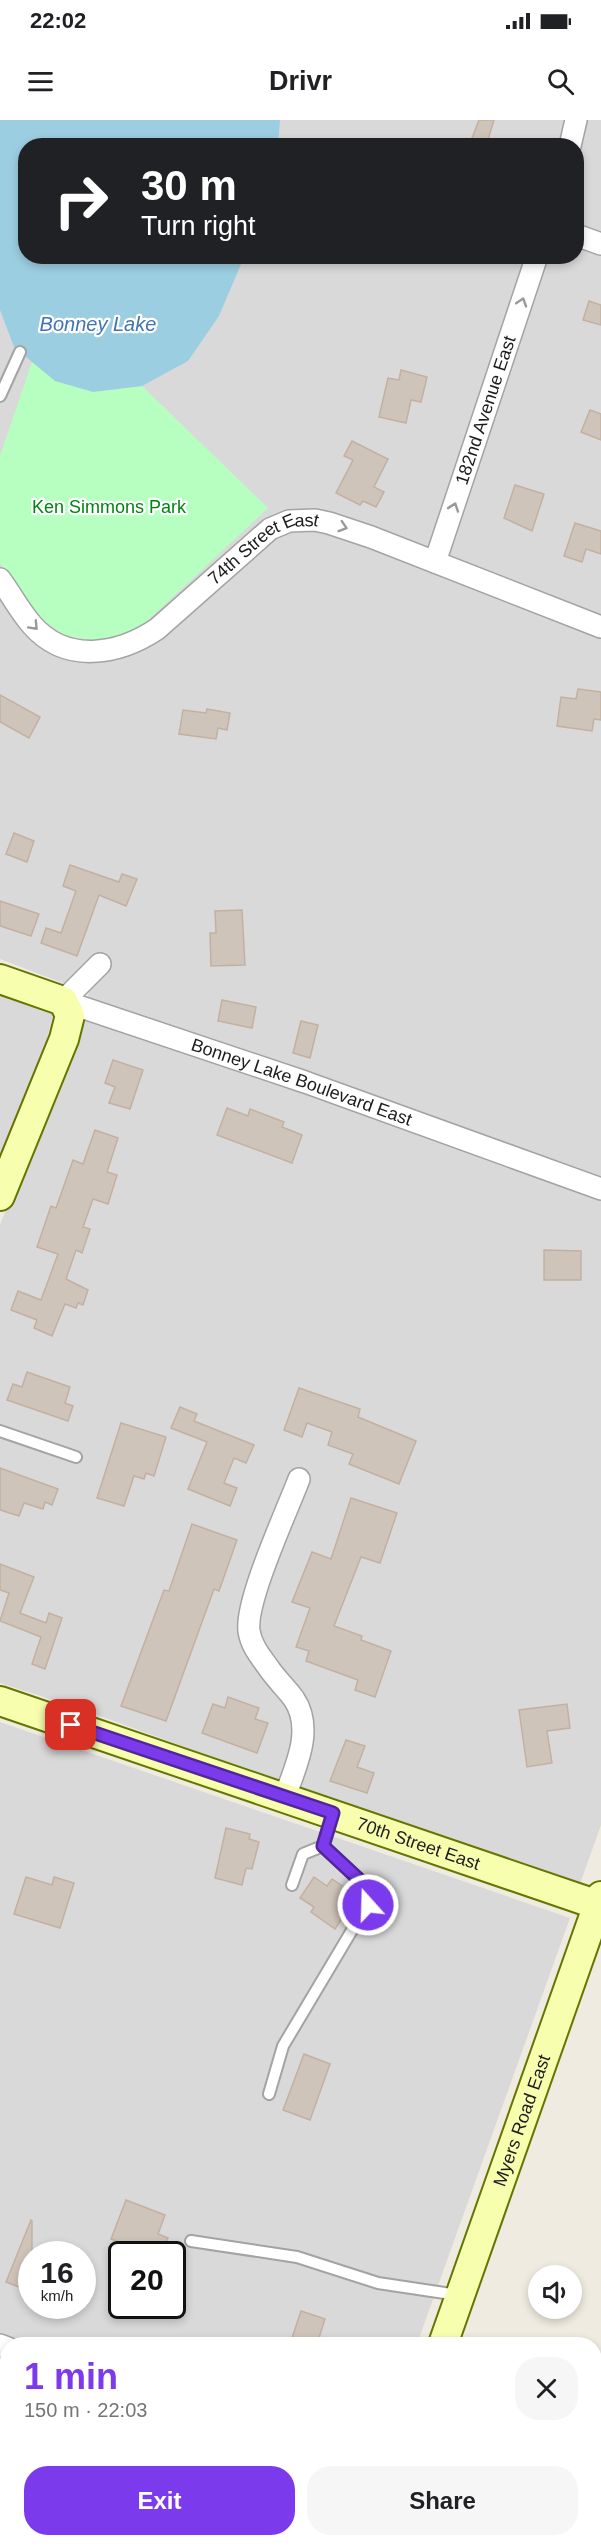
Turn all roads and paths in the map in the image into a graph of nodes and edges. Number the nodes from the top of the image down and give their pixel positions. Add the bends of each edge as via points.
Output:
1 (576, 120) edge
2 (572, 138) edge
3 (584, 238) edge
4 (601, 244) edge
5 (534, 264) edge
6 (20, 352) dead end
7 (0, 396) edge
8 (435, 562) junction
9 (0, 579) edge
10 (601, 627) edge
11 (100, 964) dead end
12 (0, 979) edge
13 (63, 1001) junction
14 (601, 1189) edge
15 (0, 1196) edge
16 (0, 1431) edge
17 (76, 1457) dead end
18 (299, 1479) dead end
19 (0, 1701) edge
20 (285, 1796) junction
21 (333, 1813) junction
22 (323, 1846) junction
23 (292, 1886) dead end
24 (599, 1900) edge
25 (268, 2094) dead end
26 (191, 2241) dead end
27 (461, 2296) junction
28 (446, 2337) edge

1 - 2 street
3 - 4 street
8 -> 5 street, 182nd Avenue East
6 - 7 lane
9 -> 8 street, 74th Street East via 13,602 44,637 58,646 83,652 107,651 158,629 255,539 289,521 329,523
8 - 10 street, 74th Street East
11 - 13 street
12 - 13 street, Bonney Lake Boulevard East
13 - 14 street, Bonney Lake Boulevard East via 305,1082
13 - 15 street via 70,1015 64,1039
16 - 17 lane
18 - 20 street via 249,1620 258,1654 294,1700 302,1717 301,1749
19 - 20 street, 70th Street East
20 - 21 street, 70th Street East
21 - 22 lane
21 - 24 street, 70th Street East
22 - 23 lane via 303,1854
22 - 25 lane via 366,1886 368,1905 283,2046
24 - 27 street, Myers Road East
26 - 27 lane via 297,2257 378,2283
27 - 28 street, Myers Road East

